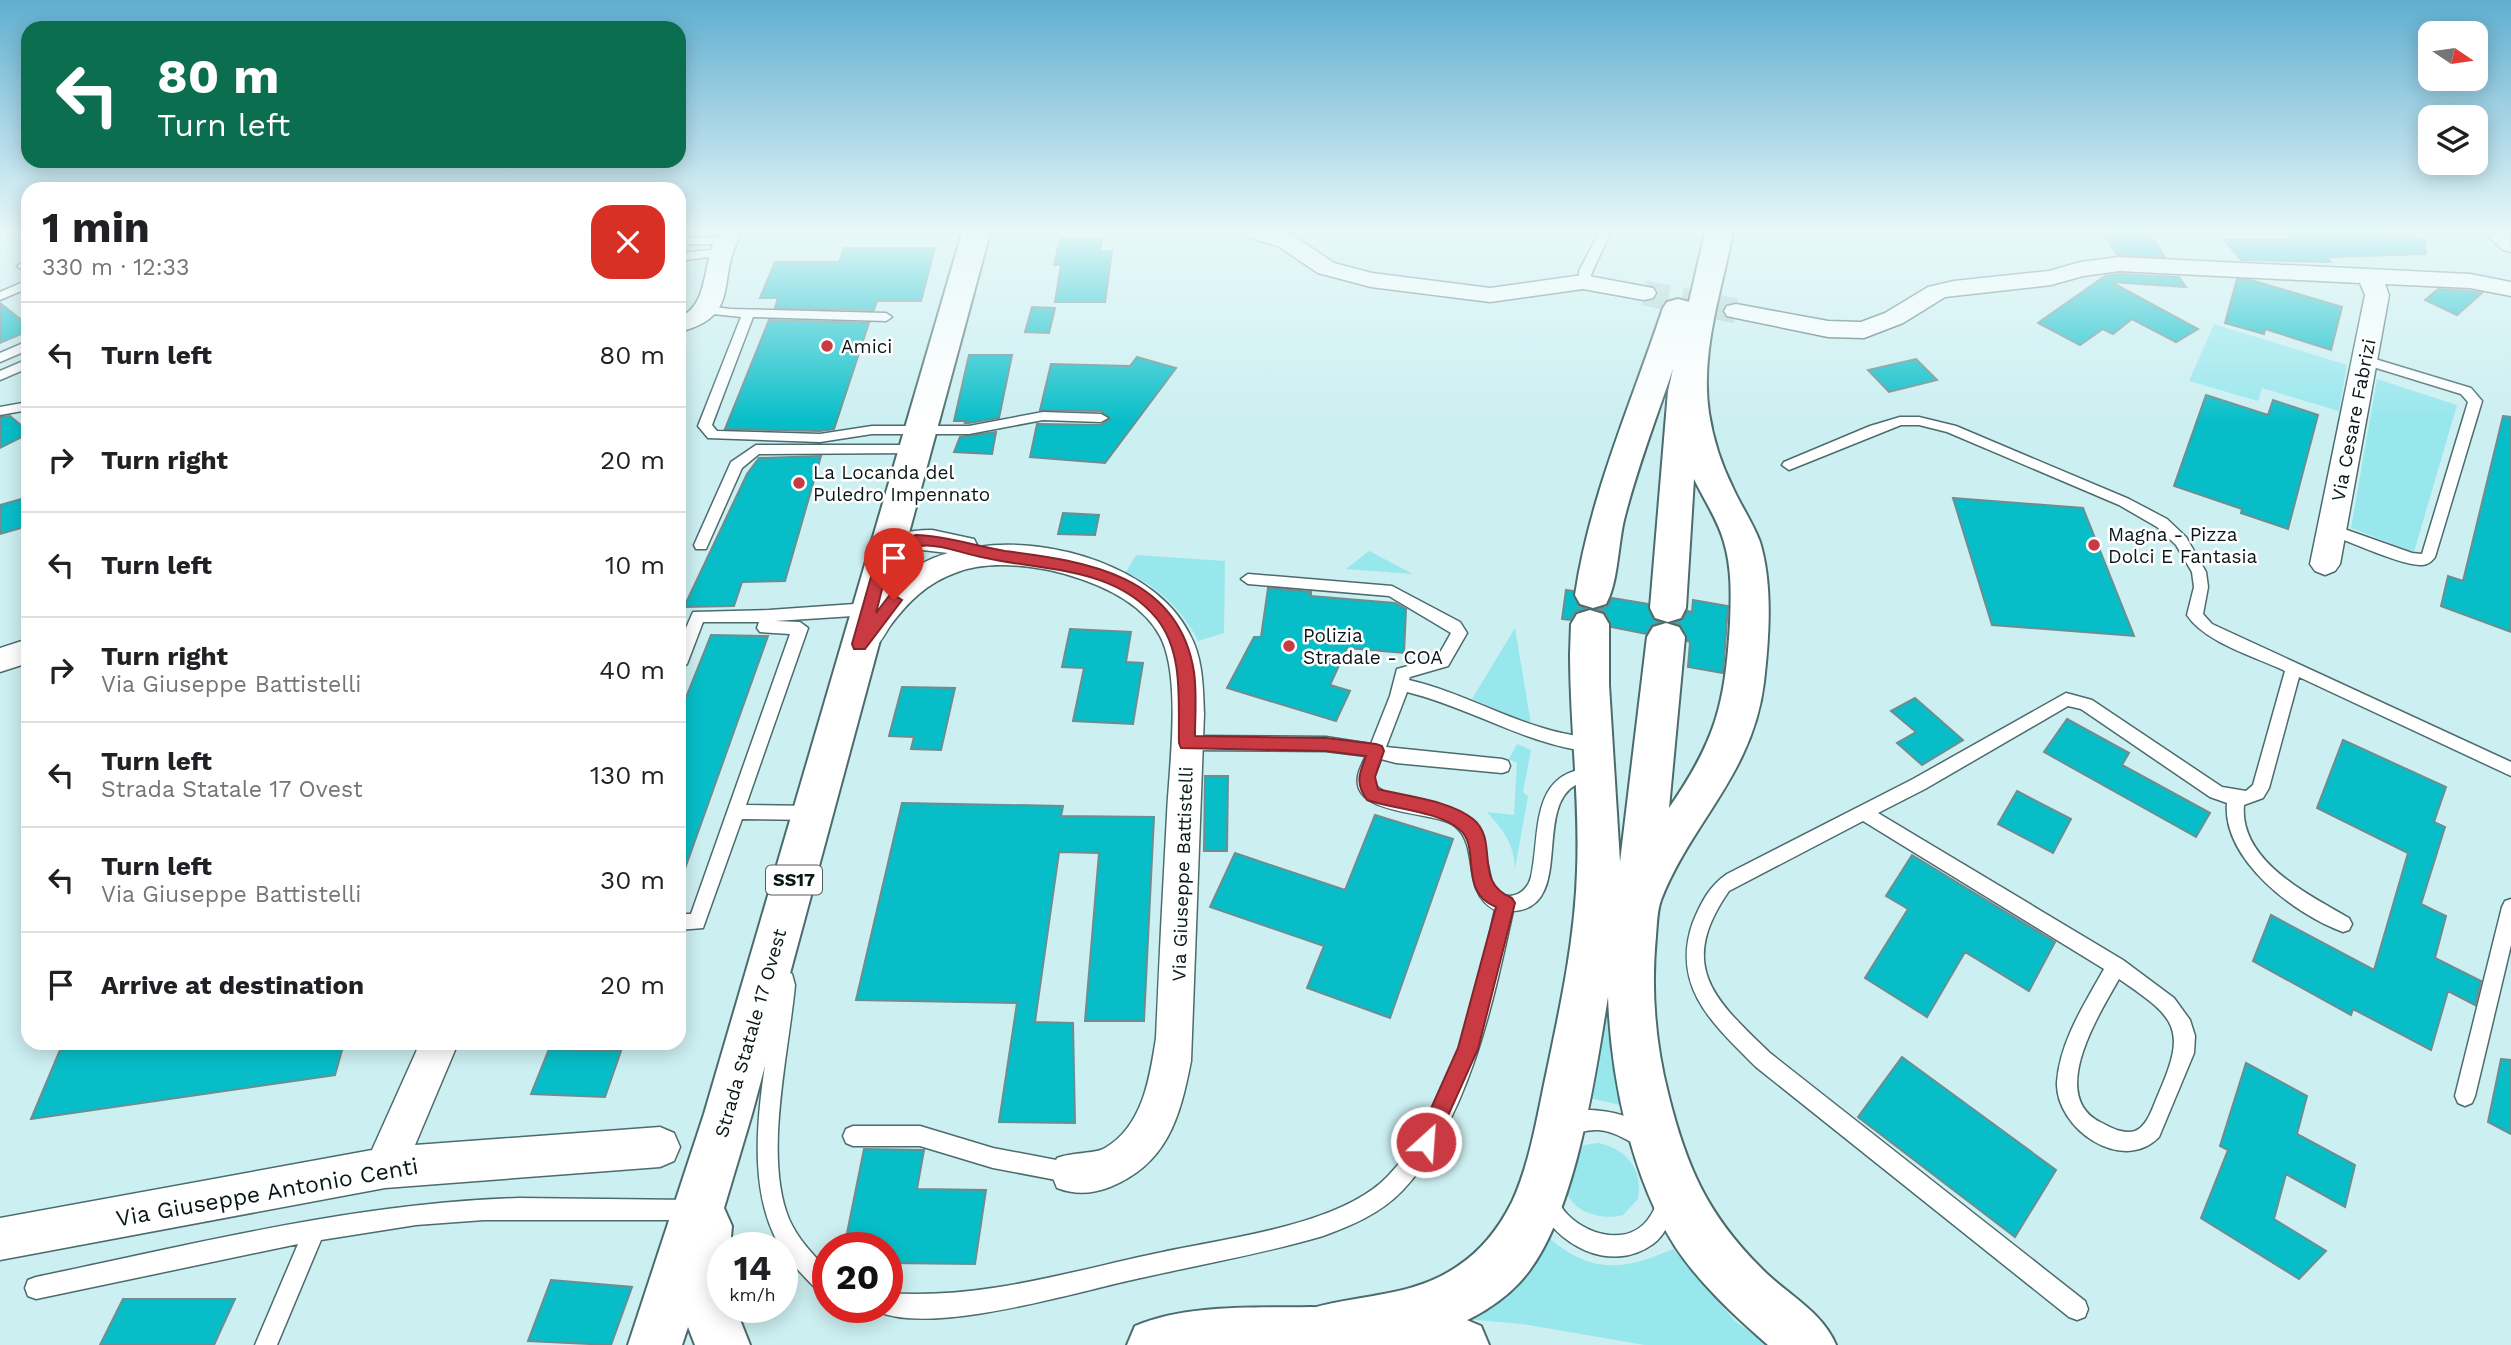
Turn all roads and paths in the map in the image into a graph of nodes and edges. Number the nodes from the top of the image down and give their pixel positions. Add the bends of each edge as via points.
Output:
1 (713, 296) edge
2 (958, 296) edge
3 (1691, 296) edge
4 (1695, 296) edge
5 (1932, 296) edge
6 (2376, 296) edge
7 (708, 310) junction
8 (1736, 311) tunnel mouth
9 (748, 314) junction
10 (886, 317) dead end
11 (686, 323) edge
12 (21, 348) edge
13 (0, 358) edge
14 (2364, 360) junction
15 (1690, 364) junction
16 (21, 366) edge
17 (0, 376) edge
18 (21, 407) edge
19 (0, 411) edge
20 (1101, 418) dead end
21 (917, 439) junction
22 (1789, 465) dead end
23 (902, 490) junction
24 (2333, 530) junction
25 (701, 545) dead end
26 (955, 555) junction
27 (883, 556) junction
28 (2325, 564) dead end
29 (1248, 579) dead end
30 (769, 616) junction
31 (864, 627) junction
32 (686, 646) edge
33 (21, 653) edge
34 (0, 660) edge
35 (2293, 669) junction
36 (1400, 684) junction
37 (1187, 743) junction
38 (1376, 751) junction
39 (1593, 760) junction
40 (1502, 766) dead end
41 (2511, 769) edge
42 (2236, 798) junction
43 (735, 812) junction
44 (813, 813) junction
45 (1864, 813) junction
46 (1506, 903) junction
47 (2511, 907) edge
48 (1633, 921) junction
49 (686, 922) edge
50 (2343, 924) dead end
51 (2116, 966) junction
52 (768, 972) junction
53 (436, 1050) edge
54 (2465, 1096) dead end
55 (727, 1114) junction
56 (1558, 1127) junction
57 (853, 1136) dead end
58 (660, 1147) dead end
59 (385, 1168) junction
60 (1664, 1168) junction
61 (1072, 1173) joint
62 (1542, 1185) junction
63 (697, 1210) junction
64 (314, 1232) junction
65 (0, 1239) edge
66 (812, 1271) edge
67 (36, 1289) dead end
68 (903, 1305) edge
69 (2077, 1309) dead end
70 (1311, 1334) junction
71 (266, 1345) edge
72 (655, 1345) edge
73 (723, 1345) edge
74 (1154, 1345) edge
75 (1462, 1345) edge
76 (1809, 1345) edge

1 - 7 street
2 - 21 main road, Strada Statale 17 Ovest / SS17
3 - 39 main road via 1609,503 1600,541 1589,700
4 - 15 main road
5 - 8 street via 1864,330 1828,329
6 - 14 street, Via Cesare Fabrizi
7 - 9 lane
7 - 11 street
9 - 10 lane
9 - 21 lane via 705,426 708,432 820,438 858,431
12 - 13 lane
14 - 24 street, Via Cesare Fabrizi
14 - 24 lane via 2463,390 2475,401 2428,557 2410,558
15 - 48 main road
15 - 48 main road via 1689,402 1698,443 1741,537 1746,559 1746,683 1725,752 1650,878
16 - 17 lane
18 - 19 lane
20 - 21 lane via 1043,416
21 - 23 main road, Strada Statale 17 Ovest / SS17
21 - 25 lane via 756,450 736,465
22 - 35 lane via 1900,421 1919,421 1960,433 2124,502 2162,523 2186,547 2199,572 2197,620
23 - 26 street via 917,517
23 - 27 main road, Strada Statale 17 Ovest / SS17
24 - 28 street, Via Cesare Fabrizi
26 - 27 street, Via Giuseppe Battistelli via 912,567
26 - 31 street, Via Giuseppe Battistelli via 909,585
26 - 37 street, Via Giuseppe Battistelli via 1054,562 1105,575 1157,609 1172,628 1183,656 1188,688
27 - 31 main road, Strada Statale 17 Ovest / SS17
29 - 36 lane via 1395,592 1457,628 1459,633 1442,662 1406,670
30 - 31 lane
30 - 32 lane via 698,616
30 - 43 lane via 765,628 800,628
31 - 44 main road, Strada Statale 17 Ovest / SS17
33 - 34 street
35 - 41 lane
35 - 42 lane via 2261,789 2253,797
36 - 38 lane
36 - 39 lane via 1565,744
37 - 38 lane via 1326,744
37 - 61 street, Via Giuseppe Battistelli via 1175,1038 1166,1091 1150,1129 1129,1156 1102,1171
38 - 40 lane
38 - 46 lane via 1366,777 1370,792 1378,799 1453,815 1466,823 1475,839 1481,883 1492,898
39 - 46 lane via 1554,795 1536,891 1524,901
39 - 56 main road via 1599,868 1596,921
42 - 45 lane via 2207,787 2071,698
42 - 50 lane via 2235,823 2261,866 2298,897
43 - 44 lane
43 - 49 lane via 697,922
44 - 52 main road, Strada Statale 17 Ovest / SS17
45 - 51 lane
45 - 69 lane via 1723,886 1708,907 1699,932 1694,962 1698,980 1717,1015 1763,1060
46 - 68 lane via 1479,1013 1454,1084 1419,1155 1386,1193 1366,1207 1285,1236 981,1301 935,1307
47 - 54 lane
48 - 60 main road via 1633,1034
51 - 51 lane via 2175,1010 2187,1041 2185,1056 2152,1130 2128,1142 2103,1135 2085,1123 2073,1109 2066,1087 2070,1056
52 - 55 main road, Strada Statale 17 Ovest / SS17
52 - 66 lane via 781,976 786,985 769,1124 771,1191 786,1236
53 - 59 street
55 - 63 main road, Strada Statale 17 Ovest / SS17
55 - 73 main road via 712,1181 703,1255 707,1308
56 - 60 lane via 1581,1119 1624,1125 1644,1139
56 - 62 main road
57 - 61 lane via 920,1136 993,1158
58 - 59 street, Via Giuseppe Antonio Centi
59 - 65 street, Via Giuseppe Antonio Centi
60 - 62 lane via 1669,1197 1664,1216 1654,1232 1619,1247 1577,1237 1547,1205
60 - 76 main road via 1695,1230 1718,1262 1764,1309
62 - 70 main road via 1517,1245 1469,1290 1406,1315
63 - 64 lane via 462,1211
63 - 72 main road, Strada Statale 17 Ovest / SS17
64 - 67 lane
64 - 71 lane
70 - 74 main road via 1228,1336
70 - 75 main road

